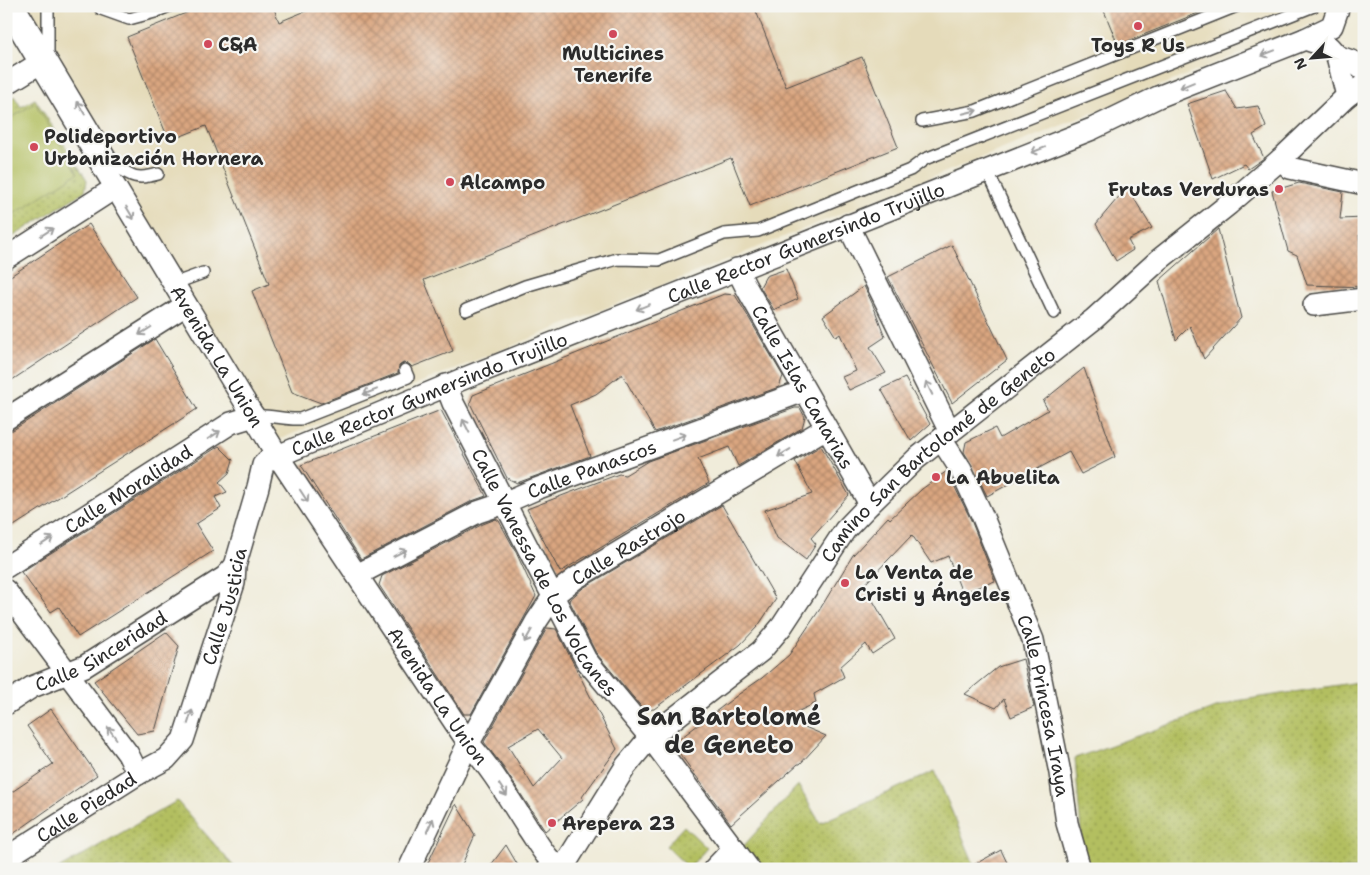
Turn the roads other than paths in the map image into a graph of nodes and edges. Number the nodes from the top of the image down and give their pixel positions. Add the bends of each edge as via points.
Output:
1 (6, 6) edge
2 (20, 6) edge
3 (48, 6) edge
4 (99, 6) edge
5 (169, 6) edge
6 (1238, 6) edge
7 (1314, 6) edge
8 (1336, 16) edge
9 (1304, 39) junction
10 (1337, 56) junction
11 (44, 58) junction
12 (1364, 70) edge
13 (6, 84) edge
14 (1355, 90) edge
15 (922, 121) dead end
16 (1281, 159) junction
17 (987, 170) junction
18 (158, 174) dead end
19 (122, 182) junction
20 (1364, 184) edge
21 (848, 224) junction
22 (6, 258) edge
23 (737, 270) junction
24 (203, 272) dead end
25 (173, 284) junction
26 (1364, 299) edge
27 (186, 305) junction
28 (1314, 305) dead end
29 (466, 310) dead end
30 (1054, 313) dead end
31 (406, 370) dead end
32 (446, 385) junction
33 (804, 391) junction
34 (255, 418) junction
35 (6, 419) edge
36 (826, 428) junction
37 (946, 436) junction
38 (270, 460) junction
39 (290, 475) junction
40 (258, 487) junction
41 (505, 502) junction
42 (870, 504) junction
43 (235, 566) junction
44 (6, 567) edge
45 (356, 575) junction
46 (6, 591) edge
47 (554, 595) junction
48 (195, 596) junction
49 (218, 634) junction
50 (67, 673) junction
51 (6, 704) edge
52 (650, 737) junction
53 (469, 744) junction
54 (166, 759) joint
55 (138, 774) junction
56 (734, 848) junction
57 (6, 858) edge
58 (409, 869) edge
59 (561, 869) edge
60 (714, 869) edge
61 (749, 869) edge
62 (1080, 869) edge

1 - 11 street, Avenida La Union
2 - 11 lane
3 - 11 lane
4 - 5 lane via 129,19
15 -> 6 lane via 975,111
7 - 29 lane via 925,159 910,170 758,231 724,234 658,260 617,259 525,286
8 - 9 street, Calle Rector Gumersindo Trujillo
9 - 10 street via 1328,47
9 -> 17 street, Calle Rector Gumersindo Trujillo
10 - 12 street
10 - 14 street
11 - 13 street
11 - 19 street, Avenida La Union
14 - 16 street, Camino San Bartolomé de Geneto
16 - 20 street via 1290,168
16 - 37 street, Camino San Bartolomé de Geneto via 1160,259 1094,319
17 - 21 street, Calle Rector Gumersindo Trujillo
17 - 30 lane
18 - 19 lane
22 -> 19 street
19 -> 25 street, Avenida La Union
21 - 23 street, Calle Rector Gumersindo Trujillo
37 -> 21 street, Calle Princesa Iraya
23 -> 32 street, Calle Rector Gumersindo Trujillo
23 - 33 street, Calle Islas Canarias
24 - 25 lane
25 - 27 street, Avenida La Union
26 - 28 street
27 - 34 street, Avenida La Union
27 -> 35 street
31 -> 34 lane via 408,377 300,419 262,415
32 - 38 street, Calle Rector Gumersindo Trujillo
41 -> 32 street, Calle Vanessa de Los Volcanes
33 - 36 street, Calle Islas Canarias
41 -> 33 street, Calle Panascos
34 - 38 street, Avenida La Union
44 -> 34 street, Calle Moralidad via 231,423
36 - 42 street, Calle Islas Canarias
36 -> 47 street, Calle Rastrojo via 576,578
37 - 42 street, Camino San Bartolomé de Geneto via 916,459
37 - 62 street, Calle Princesa Iraya via 1033,640 1067,822
38 - 39 street, Avenida La Union
38 - 40 street, Calle Justicia
39 - 40 street via 269,476
39 -> 45 street, Avenida La Union
40 - 43 street, Calle Justicia
45 -> 41 street, Calle Panascos via 478,512
41 - 47 street, Calle Vanessa de Los Volcanes
42 - 52 street, Camino San Bartolomé de Geneto via 845,530 782,626 761,651
43 - 48 street, Calle Sinceridad via 225,577
43 - 49 street, Calle Justicia via 234,584
45 - 53 street, Avenida La Union
46 - 50 street
47 - 52 street, Calle Vanessa de Los Volcanes via 586,660
47 -> 53 street, Calle Rastrojo via 486,709
48 - 49 street via 213,612
48 - 50 street, Calle Sinceridad via 85,666
54 -> 49 street, Calle Justicia via 183,740
50 - 51 street, Calle Sinceridad via 32,687
55 -> 50 street via 128,754
52 - 56 street, Calle Vanessa de Los Volcanes
52 - 59 street, Camino San Bartolomé de Geneto via 626,766
58 -> 53 street, Calle Rastrojo
53 -> 59 street, Avenida La Union via 554,865
54 - 55 street, Calle Piedad
55 - 57 street, Calle Piedad
56 - 60 street
56 - 61 street, Calle Vanessa de Los Volcanes

